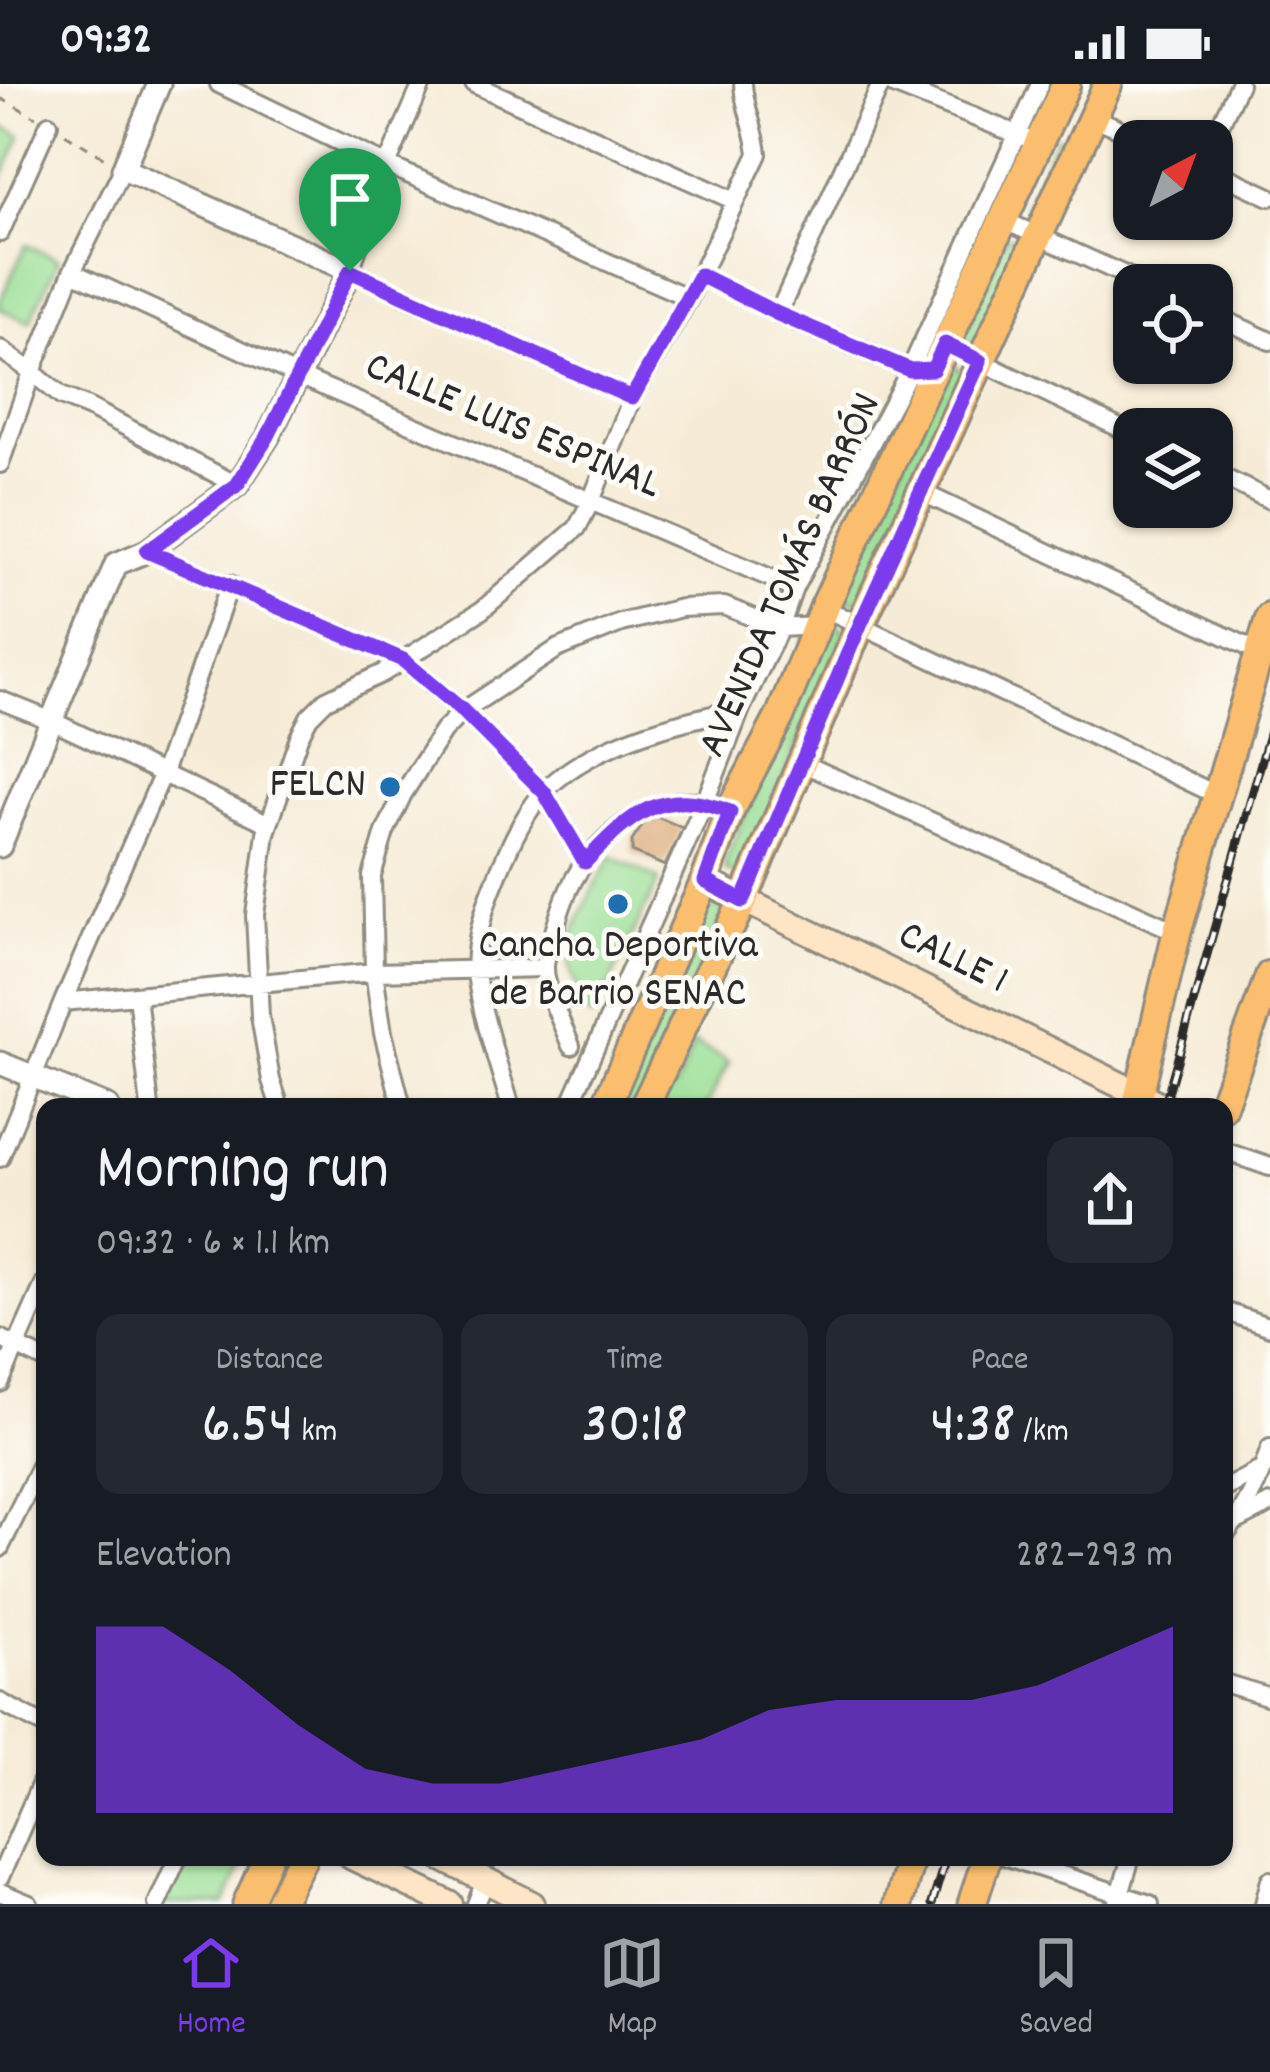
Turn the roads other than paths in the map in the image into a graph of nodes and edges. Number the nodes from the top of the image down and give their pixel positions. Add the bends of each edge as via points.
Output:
1 (159, 84) edge
2 (219, 84) edge
3 (422, 84) edge
4 (474, 84) edge
5 (742, 84) edge
6 (881, 84) edge
7 (890, 84) edge
8 (1108, 84) edge
9 (1239, 84) edge
10 (1054, 91) edge
11 (1093, 116) junction
12 (1222, 120) edge
13 (49, 124) dead end
14 (1113, 125) edge
15 (1028, 138) junction
16 (387, 165) junction
17 (123, 169) junction
18 (1233, 180) edge
19 (1270, 197) edge
20 (735, 201) junction
21 (1003, 220) junction
22 (0, 233) edge
23 (1040, 236) junction
24 (1113, 269) edge
25 (350, 271) junction
26 (72, 272) junction
27 (700, 275) junction
28 (689, 298) junction
29 (778, 314) junction
30 (1233, 324) edge
31 (1270, 341) edge
32 (0, 349) edge
33 (929, 361) junction
34 (980, 361) junction
35 (32, 372) junction
36 (296, 375) junction
37 (632, 398) junction
38 (1113, 425) edge
39 (0, 464) edge
40 (1233, 482) edge
41 (237, 485) junction
42 (921, 492) junction
43 (1270, 500) edge
44 (591, 501) junction
45 (147, 551) junction
46 (230, 584) junction
47 (794, 587) junction
48 (820, 617) junction
49 (1270, 617) edge
50 (860, 625) junction
51 (780, 628) junction
52 (1259, 652) junction
53 (403, 660) junction
54 (0, 700) edge
55 (741, 709) junction
56 (463, 711) junction
57 (52, 721) junction
58 (802, 764) junction
59 (163, 773) junction
60 (544, 792) junction
61 (1217, 795) junction
62 (718, 807) junction
63 (268, 824) junction
64 (0, 846) edge
65 (585, 862) junction
66 (705, 881) junction
67 (743, 901) junction
68 (1177, 932) junction
69 (544, 968) junction
70 (476, 970) junction
71 (374, 972) junction
72 (1270, 975) edge
73 (258, 982) junction
74 (137, 994) junction
75 (63, 1002) junction
76 (571, 1046) dead end
77 (0, 1063) edge
78 (34, 1076) junction
79 (87, 1098) edge
80 (149, 1098) edge
81 (277, 1098) edge
82 (400, 1098) edge
83 (509, 1098) edge
84 (573, 1098) edge
85 (609, 1098) edge
86 (648, 1098) edge
87 (1137, 1098) edge
88 (1148, 1098) edge
89 (1225, 1098) edge
90 (1233, 1154) edge
91 (0, 1158) edge
92 (1270, 1167) edge
93 (36, 1297) edge
94 (1233, 1314) edge
95 (1270, 1327) edge
96 (9, 1342) edge
97 (36, 1356) edge
98 (0, 1383) edge
99 (1270, 1448) edge
100 (1267, 1467) edge
101 (36, 1474) edge
102 (1233, 1484) edge
103 (1270, 1504) edge
104 (1233, 1520) edge
105 (1233, 1525) edge
106 (0, 1548) edge
107 (1233, 1687) edge
108 (1270, 1697) edge
109 (0, 1702) edge
110 (36, 1721) edge
111 (36, 1794) edge
112 (174, 1866) edge
113 (264, 1866) edge
114 (298, 1866) edge
115 (371, 1866) edge
116 (459, 1866) edge
117 (909, 1866) edge
118 (984, 1866) edge
119 (1031, 1866) edge
120 (1128, 1866) edge
121 (0, 1876) edge
122 (486, 1879) junction
123 (1270, 1880) edge
124 (0, 1892) edge
125 (1119, 1899) edge
126 (28, 1904) edge
127 (157, 1904) edge
128 (247, 1904) edge
129 (279, 1904) edge
130 (450, 1904) edge
131 (476, 1904) edge
132 (532, 1904) edge
133 (898, 1904) edge
134 (972, 1904) edge
135 (1150, 1904) edge
136 (1264, 1904) edge

1 - 17 street
2 - 16 street
3 - 16 street
4 - 20 street
5 - 20 street via 758,154
6 - 29 street
7 - 15 street
8 - 11 main road, AVENIDA TOMÁS BARRÓN
9 - 12 street
10 - 11 main road
10 - 15 main road, AVENIDA TOMÁS BARRÓN
11 - 14 street
11 - 23 main road, AVENIDA TOMÁS BARRÓN
13 - 22 street
15 - 21 main road, AVENIDA TOMÁS BARRÓN
15 - 33 street
16 - 25 street
16 - 28 street
17 - 25 street
17 - 26 street
18 - 19 street
20 - 27 street
21 - 23 street
21 - 33 main road, AVENIDA TOMÁS BARRÓN
23 - 24 street
23 - 34 main road, AVENIDA TOMÁS BARRÓN
25 - 36 street
25 - 37 street
26 - 35 street
26 - 36 street, CALLE LUIS ESPINAL
27 - 28 street
27 - 29 street
28 - 37 street
29 - 33 street
30 - 31 street
32 - 35 street
33 - 34 street
33 - 47 street
33 - 48 main road, AVENIDA TOMÁS BARRÓN
34 - 38 street
34 - 42 main road, AVENIDA TOMÁS BARRÓN
35 - 39 street
35 - 41 street via 61,396
36 - 41 street
36 - 44 street, CALLE LUIS ESPINAL
37 - 44 street
40 - 43 street
41 - 45 street
42 - 50 main road, AVENIDA TOMÁS BARRÓN
42 - 52 street
44 - 47 street, CALLE LUIS ESPINAL
44 - 53 street via 577,528 523,576
45 - 46 street
45 - 57 street via 116,564
46 - 53 street
46 - 59 street
47 - 51 street
48 - 50 street
48 - 51 street
48 - 62 main road, AVENIDA TOMÁS BARRÓN via 780,716
49 - 52 main road
50 - 58 main road, AVENIDA TOMÁS BARRÓN
50 - 61 street
51 - 55 street
51 - 56 street via 724,606 621,623 557,649
52 - 61 main road
53 - 56 street
53 - 63 street via 309,717
54 - 57 street
55 - 60 street via 629,740
55 - 62 street
56 - 60 street
56 - 71 street via 385,832 372,876
57 - 59 street
57 - 64 street
58 - 67 main road, AVENIDA TOMÁS BARRÓN
58 - 68 street
59 - 63 street
59 - 75 street
60 - 65 street
60 - 70 street via 503,859 484,910
61 - 68 main road
62 - 65 street via 691,800 658,805 619,826
62 - 66 main road, AVENIDA TOMÁS BARRÓN
62 - 84 street
63 - 73 street via 255,915
65 - 69 street
66 - 67 main road, CALLE 1
66 - 85 main road, AVENIDA TOMÁS BARRÓN
67 - 86 main road, AVENIDA TOMÁS BARRÓN
67 - 87 main road, CALLE 1
68 - 88 main road
69 - 70 street
69 - 76 street
70 - 71 street
70 - 83 street
71 - 73 street
71 - 82 street
72 - 89 main road
73 - 74 street
73 - 81 street
74 - 75 street
74 - 80 street
75 - 78 street
77 - 78 street
78 - 79 street
78 - 91 street
90 - 92 street
93 - 96 street
94 - 95 street
96 - 97 street
96 - 98 street
99 - 100 street
100 - 102 street
100 - 104 street
101 - 106 street
103 - 105 street
107 - 108 street
109 - 110 street
111 - 121 street
112 - 127 street
113 - 128 main road
114 - 129 main road
115 - 130 main road
116 - 122 main road
117 - 133 main road
118 - 134 main road
119 - 125 street
120 - 125 street
122 - 131 street
122 - 132 main road
123 - 136 street
124 - 126 street
125 - 135 street

